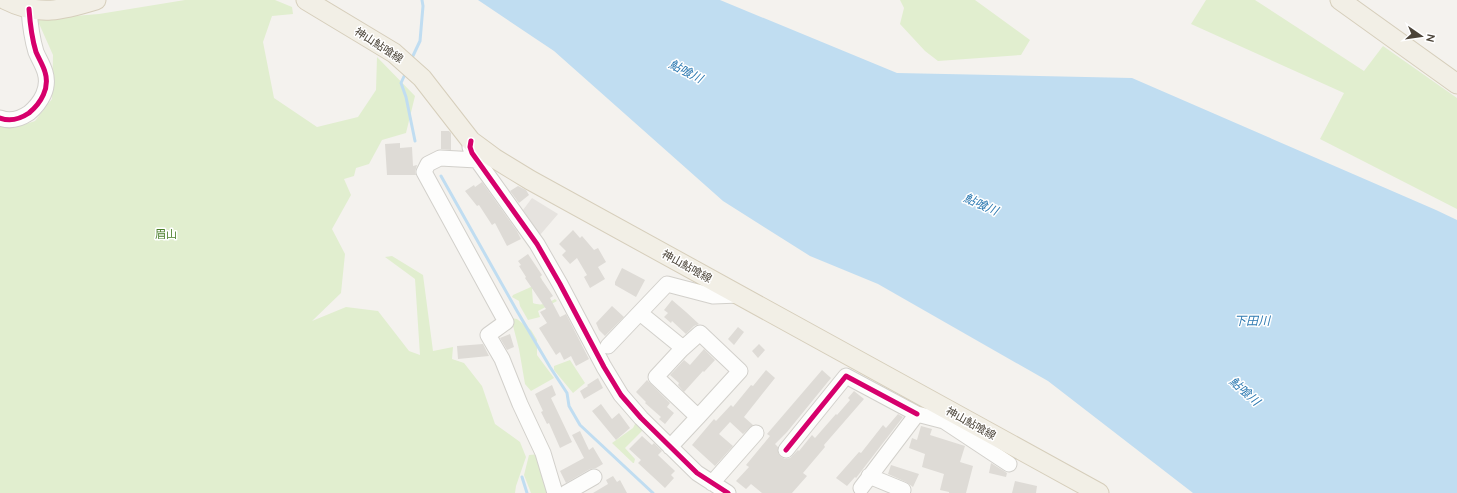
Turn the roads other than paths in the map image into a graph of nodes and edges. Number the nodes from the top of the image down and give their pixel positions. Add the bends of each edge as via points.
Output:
1 (6, 0) edge
2 (96, 0) edge
3 (306, 0) edge
4 (1340, 0) edge
5 (29, 9) junction
6 (1457, 84) edge
7 (0, 118) edge
8 (471, 141) junction
9 (477, 160) junction
10 (739, 295) junction
11 (640, 313) junction
12 (608, 346) dead end
13 (683, 348) junction
14 (917, 414) junction
15 (947, 416) junction
16 (698, 418) junction
17 (756, 433) dead end
18 (670, 447) junction
19 (786, 450) dead end
20 (1010, 464) dead end
21 (594, 477) dead end
22 (712, 483) junction
23 (903, 490) dead end
24 (554, 493) edge
25 (566, 493) edge
26 (728, 493) edge
27 (1099, 493) edge

1 - 5 main road
2 - 5 main road via 61,10
3 - 8 main road, 神山鮎喰線 via 394,53 422,78
4 - 6 main road
5 - 7 street via 36,52 45,73 46,90 38,104 26,115 11,121
8 - 9 street via 470,147
8 - 10 main road, 神山鮎喰線 via 530,180
9 - 18 street via 536,244 622,395
9 - 24 street via 440,158 428,164 424,172 506,322 488,335 502,359 543,453
10 - 11 street via 713,296 668,284
10 - 15 main road, 神山鮎喰線
11 - 12 street
11 - 13 street
13 - 16 street via 656,377
13 - 16 street via 700,333 740,371
14 - 15 street
14 - 19 street via 846,376
14 - 23 street via 865,482
15 - 20 street
15 - 27 main road, 神山鮎喰線
16 - 18 street
17 - 22 street
18 - 22 street via 697,473
21 - 25 street
22 - 26 street

